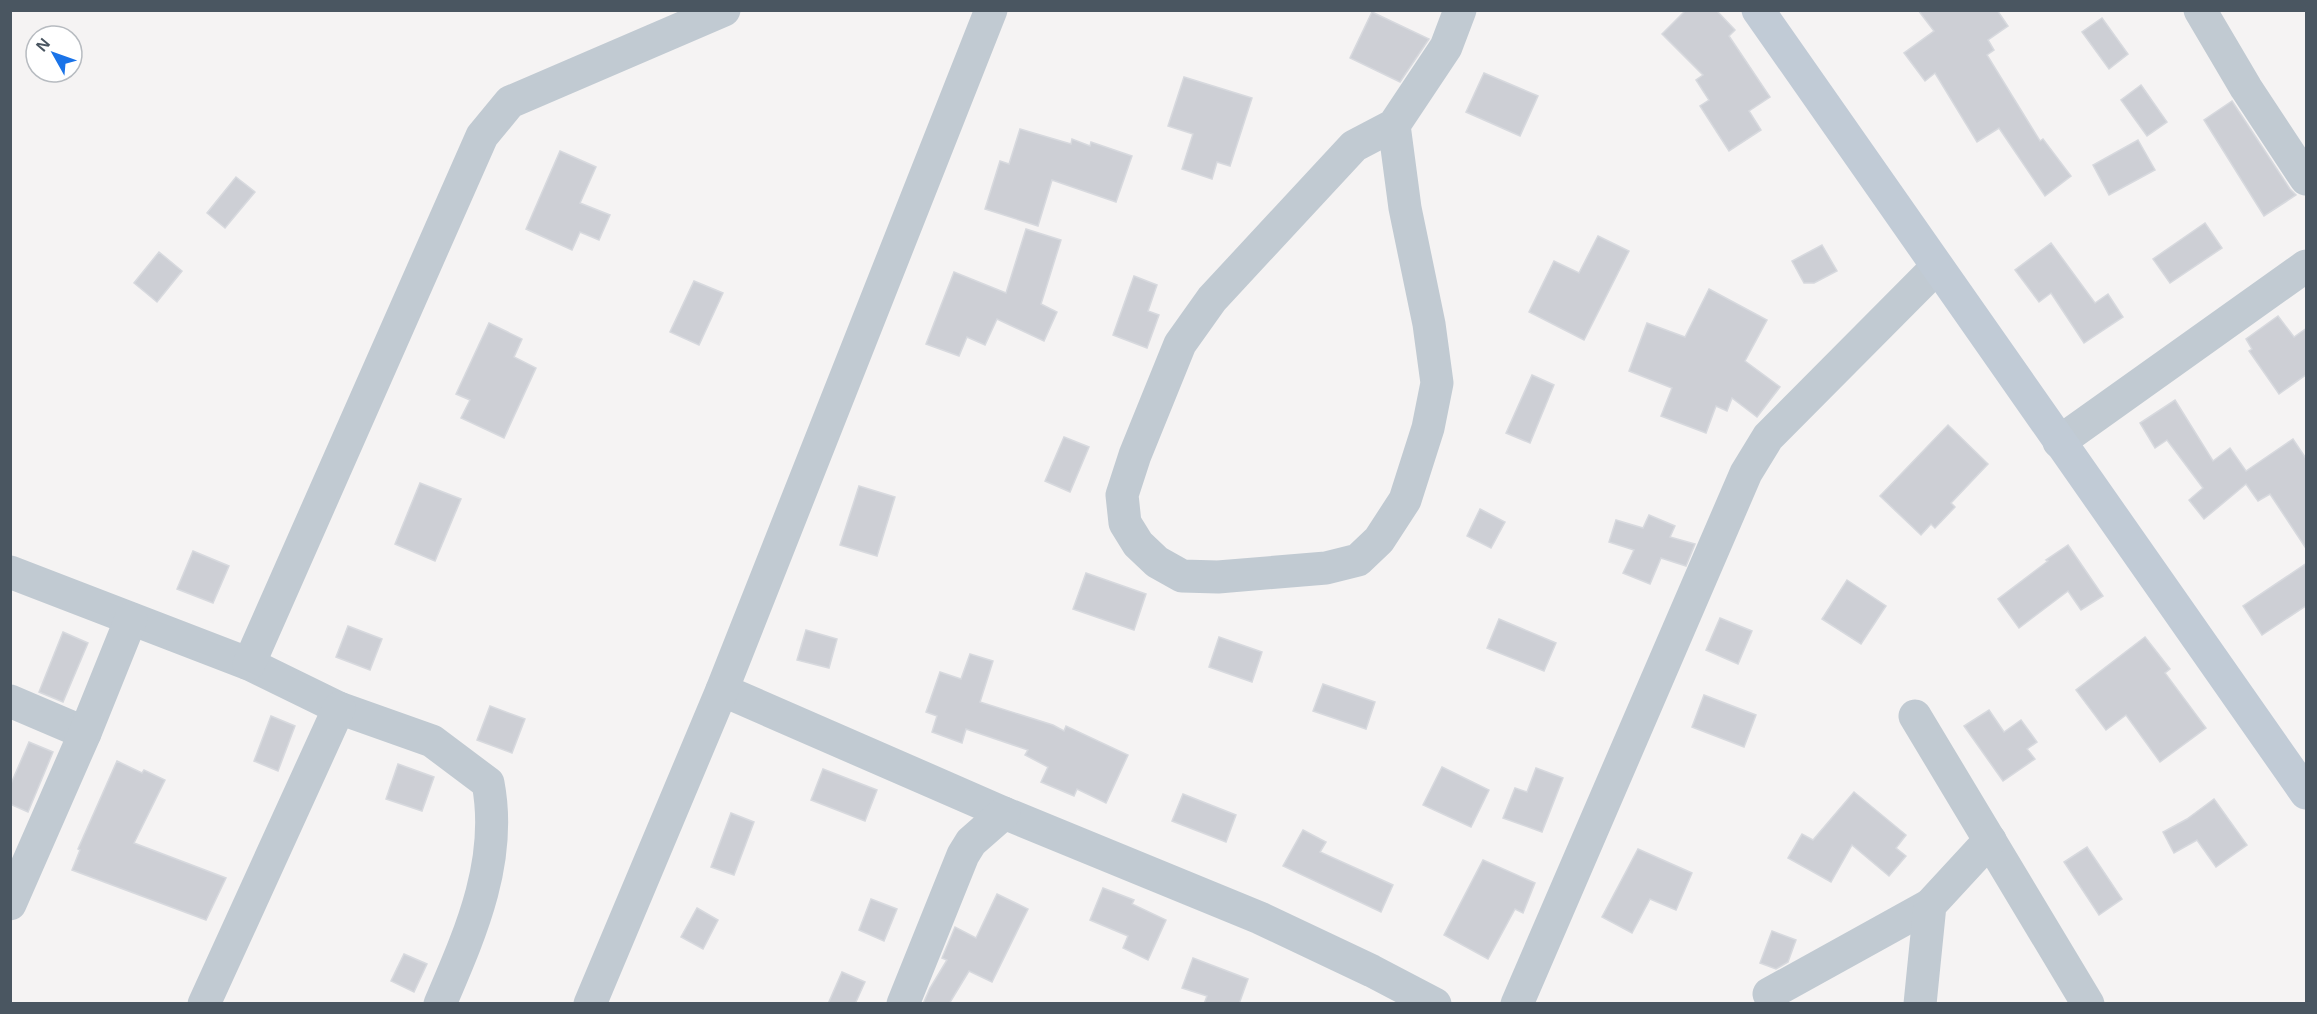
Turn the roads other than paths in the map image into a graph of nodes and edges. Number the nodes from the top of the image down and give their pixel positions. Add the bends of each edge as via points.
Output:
1 (724, 10) edge
2 (991, 10) edge
3 (1460, 10) edge
4 (1758, 10) edge
5 (2200, 10) edge
6 (1394, 125) junction
7 (2307, 179) edge
8 (2307, 266) edge
9 (1937, 267) junction
10 (2059, 442) junction
11 (10, 572) edge
12 (131, 619) junction
13 (249, 664) junction
14 (722, 690) junction
15 (10, 701) edge
16 (339, 708) junction
17 (1915, 716) dead end
18 (85, 733) junction
19 (2307, 793) edge
20 (1004, 813) junction
21 (1990, 840) junction
22 (10, 904) edge
23 (1930, 905) junction
24 (1769, 994) dead end
25 (204, 1004) edge
26 (440, 1004) edge
27 (590, 1004) edge
28 (903, 1004) edge
29 (1435, 1004) edge
30 (1517, 1004) edge
31 (1920, 1004) edge
32 (2088, 1004) edge

1 - 13 street via 510,102 482,136
2 - 14 street
3 - 6 street via 1446,47
4 - 9 street
5 - 7 street
6 - 6 street via 1437,383 1406,500 1379,540 1358,560 1326,568 1182,576 1157,562 1138,544 1125,523 1122,495 1180,344 1212,299 1354,146
8 - 10 street
9 - 10 street
9 - 30 street via 1768,437 1746,473
10 - 19 street
11 - 12 street
12 - 13 street
12 - 18 street
13 - 16 street
14 - 20 street
14 - 27 street
15 - 18 street
16 - 25 street
16 - 26 street via 432,741 488,783 492,806 490,860 467,939
17 - 21 street
18 - 22 street
20 - 28 street via 971,842 963,855
20 - 29 street via 1260,918
21 - 23 street
21 - 32 street
23 - 24 street
23 - 31 street

